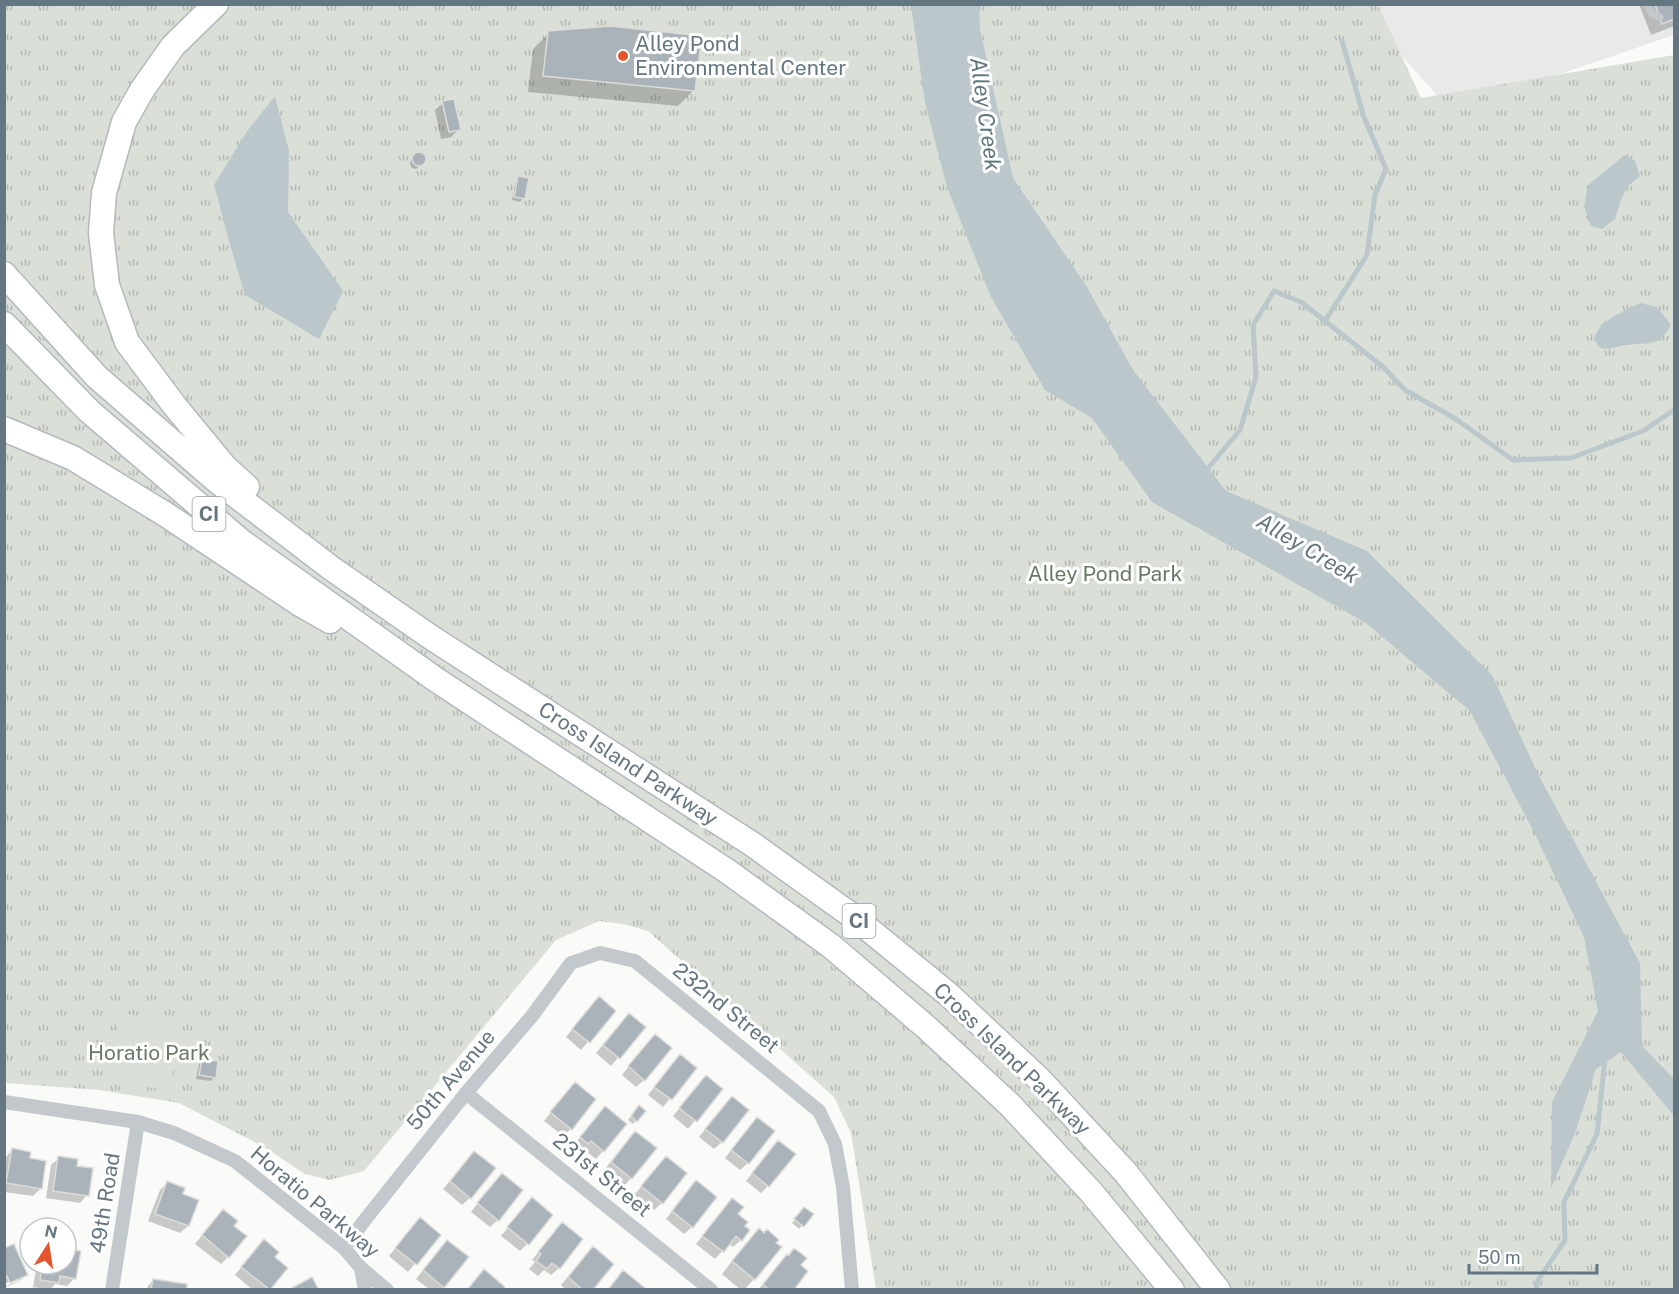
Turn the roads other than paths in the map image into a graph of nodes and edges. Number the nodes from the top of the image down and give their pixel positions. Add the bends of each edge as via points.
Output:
1 (216, 4) edge
2 (1647, 4) edge
3 (1660, 17) dead end
4 (4, 274) edge
5 (4, 324) edge
6 (4, 429) edge
7 (331, 568) junction
8 (435, 679) junction
9 (600, 953) joint
10 (466, 1093) junction
11 (4, 1101) edge
12 (138, 1122) junction
13 (344, 1248) junction
14 (361, 1268) junction
15 (112, 1290) edge
16 (365, 1290) edge
17 (387, 1290) edge
18 (711, 1290) edge
19 (852, 1290) edge
20 (1172, 1290) edge
21 (1218, 1290) edge

1 - 7 highway via 173,46 124,122 104,193 101,233 107,285 127,342 174,405 225,467
2 - 3 lane via 1650,13
4 - 7 highway, Cross Island Parkway / CI via 97,377 217,481
5 - 8 highway, Cross Island Parkway / CI via 89,411 242,542
6 - 8 highway via 73,458 300,604
7 - 21 highway, Cross Island Parkway / CI via 429,636 752,844 860,922 948,994 1040,1079 1126,1173
8 - 20 highway, Cross Island Parkway / CI via 727,871 831,946 1010,1105 1091,1192
9 - 10 street, 50th Avenue via 571,963
9 - 19 street, 232nd Street via 635,961 819,1111 835,1144 843,1187
10 - 13 street, 50th Avenue
10 - 18 street, 231st Street
11 - 12 street, Horatio Parkway
12 - 13 street, Horatio Parkway via 174,1133 235,1161
12 - 15 street, 49th Road
13 - 14 street, Horatio Parkway
14 - 16 street
14 - 17 street, Horatio Parkway

